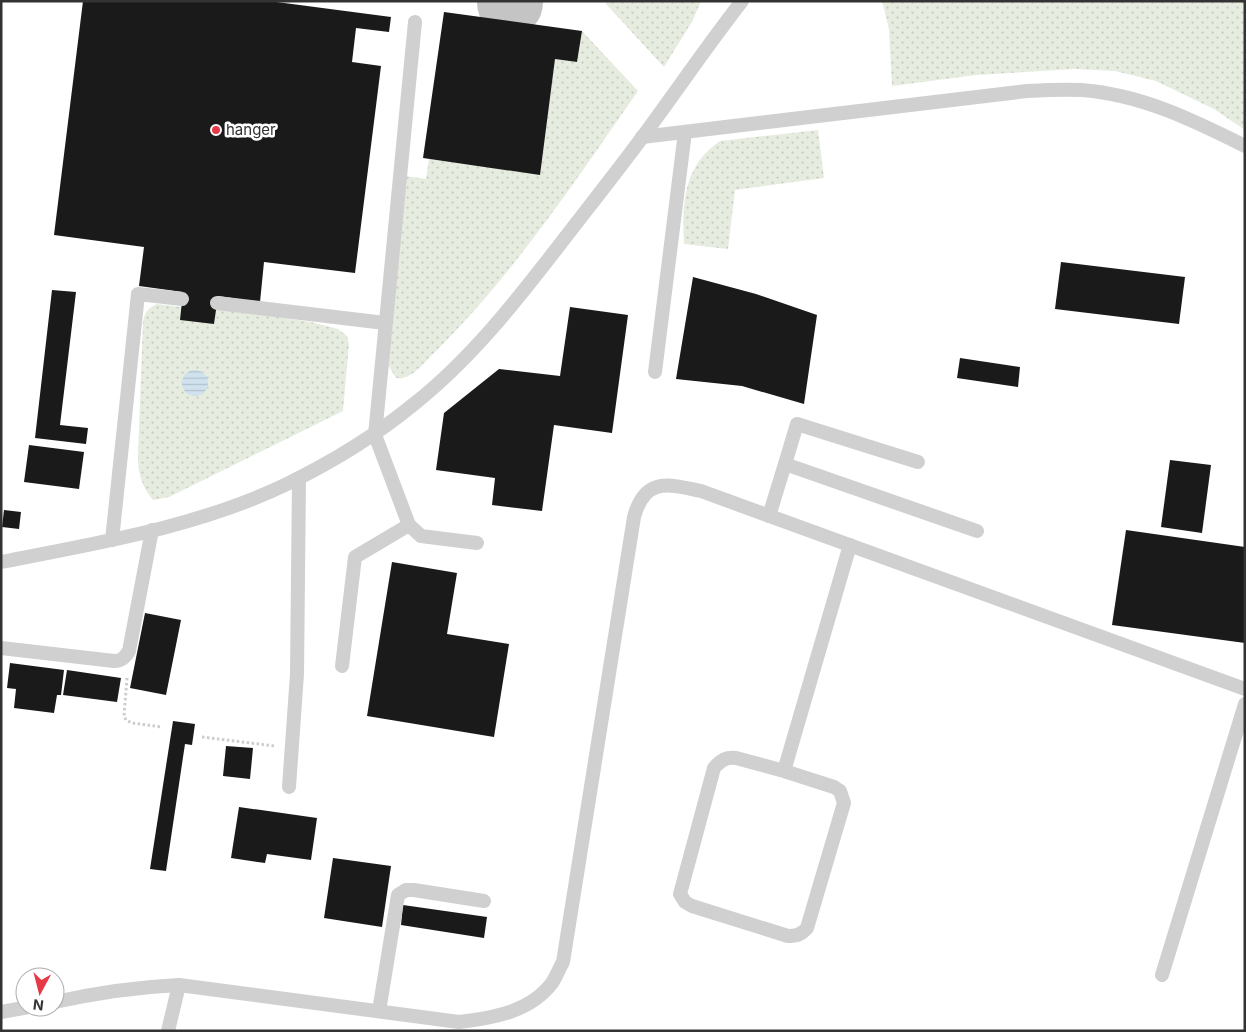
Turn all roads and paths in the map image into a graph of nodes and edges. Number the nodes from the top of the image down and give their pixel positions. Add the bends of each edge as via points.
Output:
1 (742, 1) edge
2 (416, 22) dead end
3 (685, 132) junction
4 (642, 137) junction
5 (1245, 146) edge
6 (182, 299) dead end
7 (217, 303) dead end
8 (386, 323) junction
9 (655, 372) dead end
10 (374, 435) junction
11 (918, 462) dead end
12 (785, 464) junction
13 (299, 478) junction
14 (769, 516) junction
15 (409, 525) junction
16 (152, 530) junction
17 (976, 532) dead end
18 (112, 540) junction
19 (477, 543) dead end
20 (850, 545) junction
21 (1, 562) edge
22 (1, 648) edge
23 (126, 657) junction
24 (342, 666) dead end
25 (1245, 689) edge
26 (1245, 704) edge
27 (162, 727) dead end
28 (202, 737) dead end
29 (293, 749) junction
30 (784, 771) junction
31 (289, 787) dead end
32 (484, 901) dead end
33 (1162, 975) dead end
34 (179, 986) junction
35 (65, 1000) edge
36 (15, 1010) edge
37 (379, 1011) junction
38 (1, 1012) edge
39 (168, 1031) edge

1 - 4 lane
2 - 8 lane
3 - 4 lane
3 - 5 lane via 1027,90 1082,90 1125,97 1169,110
3 - 9 lane
4 - 10 lane via 517,300 469,353 416,403
6 - 18 lane via 138,294
7 - 8 lane
8 - 10 lane
10 - 13 lane
10 - 15 lane
11 - 12 lane via 797,424
12 - 14 lane
12 - 17 lane
13 - 16 lane via 216,512
13 - 29 lane
14 - 20 lane
14 - 37 lane via 701,491 672,485 658,486 638,502 563,962 552,982 538,997 517,1009 490,1018 459,1022
15 - 19 lane via 422,536
15 - 24 lane via 355,557
16 - 18 lane
16 - 23 lane
18 - 21 lane
20 - 25 lane
20 - 30 lane
22 - 23 lane via 114,661
23 - 27 path via 126,720
26 - 33 lane
28 - 29 path
29 - 31 lane
30 - 30 lane via 736,758 720,761 714,768 680,894 692,906 796,936 807,928 844,803 840,791 834,787
32 - 37 lane via 414,890 398,895
34 - 35 lane via 144,987
34 - 37 lane
34 - 39 lane
36 - 38 lane

